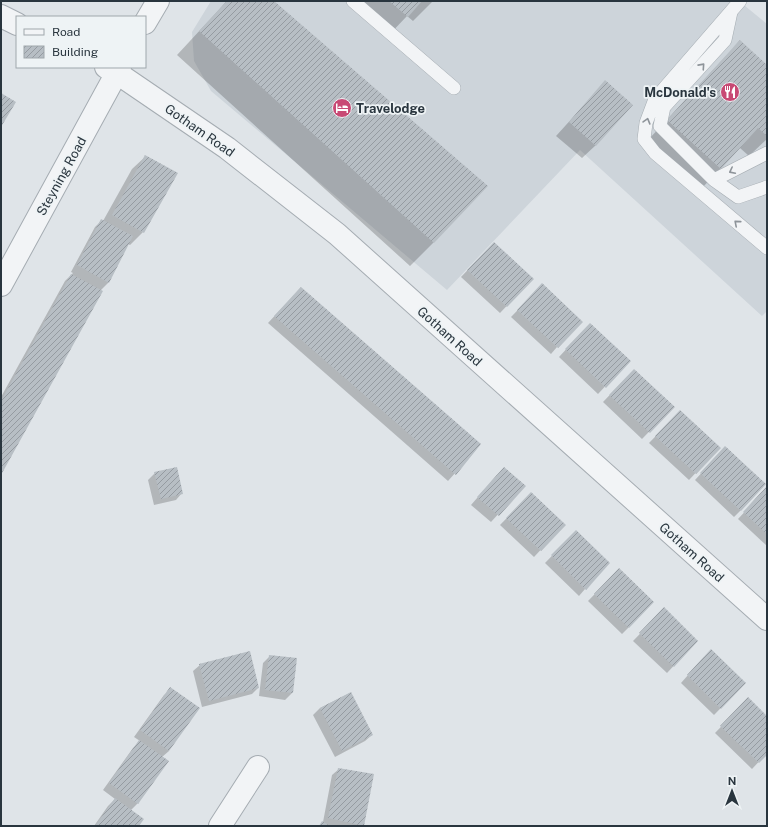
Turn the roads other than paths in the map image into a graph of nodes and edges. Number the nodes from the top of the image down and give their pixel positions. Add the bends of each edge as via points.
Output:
1 (158, 1) edge
2 (353, 1) edge
3 (736, 5) edge
4 (1, 16) edge
5 (146, 21) edge
6 (16, 24) edge
7 (114, 69) edge
8 (454, 88) dead end
9 (767, 153) edge
10 (714, 180) junction
11 (767, 187) edge
12 (767, 248) edge
13 (1, 285) edge
14 (767, 619) edge
15 (258, 766) dead end
16 (220, 826) edge

1 - 5 street
2 - 8 lane
10 -> 3 lane via 660,126 664,107 725,40
12 -> 3 lane via 655,153 644,139 646,123 655,99
4 - 6 street
7 - 13 street, Steyning Road
7 - 14 street, Gotham Road via 228,148 336,234
9 -> 10 lane
10 - 11 lane via 738,196
15 - 16 street

